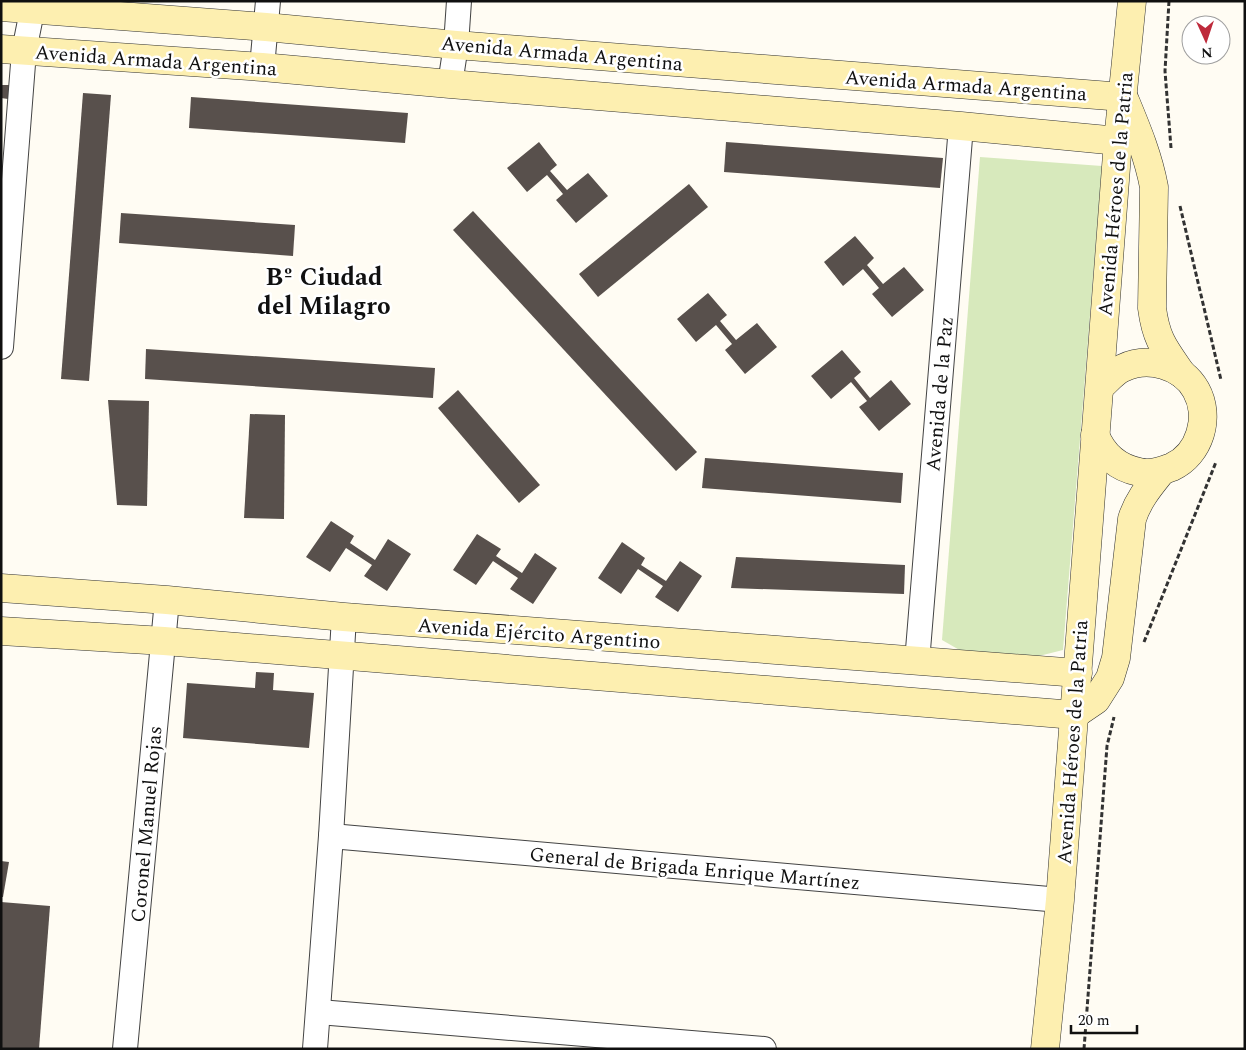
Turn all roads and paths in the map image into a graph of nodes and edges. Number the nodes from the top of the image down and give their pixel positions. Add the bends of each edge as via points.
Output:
1 (459, 1) edge
2 (1132, 1) edge
3 (33, 5) edge
4 (1, 7) edge
5 (267, 14) edge
6 (456, 45) junction
7 (13, 50) edge
8 (262, 67) junction
9 (450, 84) junction
10 (1123, 97) junction
11 (961, 126) junction
12 (1118, 141) junction
13 (1, 347) edge
14 (1182, 374) junction
15 (1100, 387) junction
16 (1095, 435) junction
17 (1162, 472) junction
18 (1, 588) edge
19 (167, 600) junction
20 (344, 617) junction
21 (1, 631) edge
22 (164, 641) junction
23 (342, 655) junction
24 (917, 662) junction
25 (1078, 673) junction
26 (1074, 715) junction
27 (331, 836) junction
28 (1060, 900) junction
29 (318, 1012) junction
30 (125, 1049) edge
31 (315, 1049) edge
32 (764, 1049) edge
33 (1045, 1049) edge

1 - 6 street
2 - 10 street, Avenida Héroes de la Patria
3 - 4 street, Avenida Armada Argentina
3 - 5 street, Avenida Armada Argentina
3 - 7 street
5 - 6 street, Avenida Armada Argentina
5 - 8 street
6 - 9 street
6 - 10 street, Avenida Armada Argentina
7 - 8 street, Avenida Armada Argentina
7 - 13 street
8 - 9 street, Avenida Armada Argentina
9 - 11 street, Avenida Armada Argentina
10 - 12 street, Avenida Héroes de la Patria
10 - 14 street via 1142,141 1154,186 1154,326 1160,343
11 - 12 street, Avenida Armada Argentina
11 - 24 street, Avenida de la Paz
12 - 15 street, Avenida Héroes de la Patria
14 - 15 street via 1163,364 1142,362 1122,368
14 - 17 street via 1196,389 1201,402 1202,430 1195,448 1180,463
15 - 16 street, Avenida Héroes de la Patria
16 - 17 street via 1103,452 1122,467 1141,473
16 - 25 street, Avenida Héroes de la Patria
17 - 26 street via 1136,505 1132,519 1116,658 1110,678 1096,700
18 - 19 street, Avenida Ejército Argentino
19 - 20 street, Avenida Ejército Argentino
19 - 22 street, Coronel Manuel Rojas
20 - 23 street
20 - 24 street, Avenida Ejército Argentino
21 - 22 street, Avenida Ejército Argentino
22 - 23 street, Avenida Ejército Argentino
22 - 30 street, Coronel Manuel Rojas
23 - 26 street, Avenida Ejército Argentino
23 - 27 street
24 - 25 street, Avenida Ejército Argentino
25 - 26 street, Avenida Héroes de la Patria
26 - 28 street, Avenida Héroes de la Patria
27 - 28 street, General de Brigada Enrique Martínez
27 - 29 street
28 - 33 street, Avenida Héroes de la Patria
29 - 31 street
29 - 32 street

